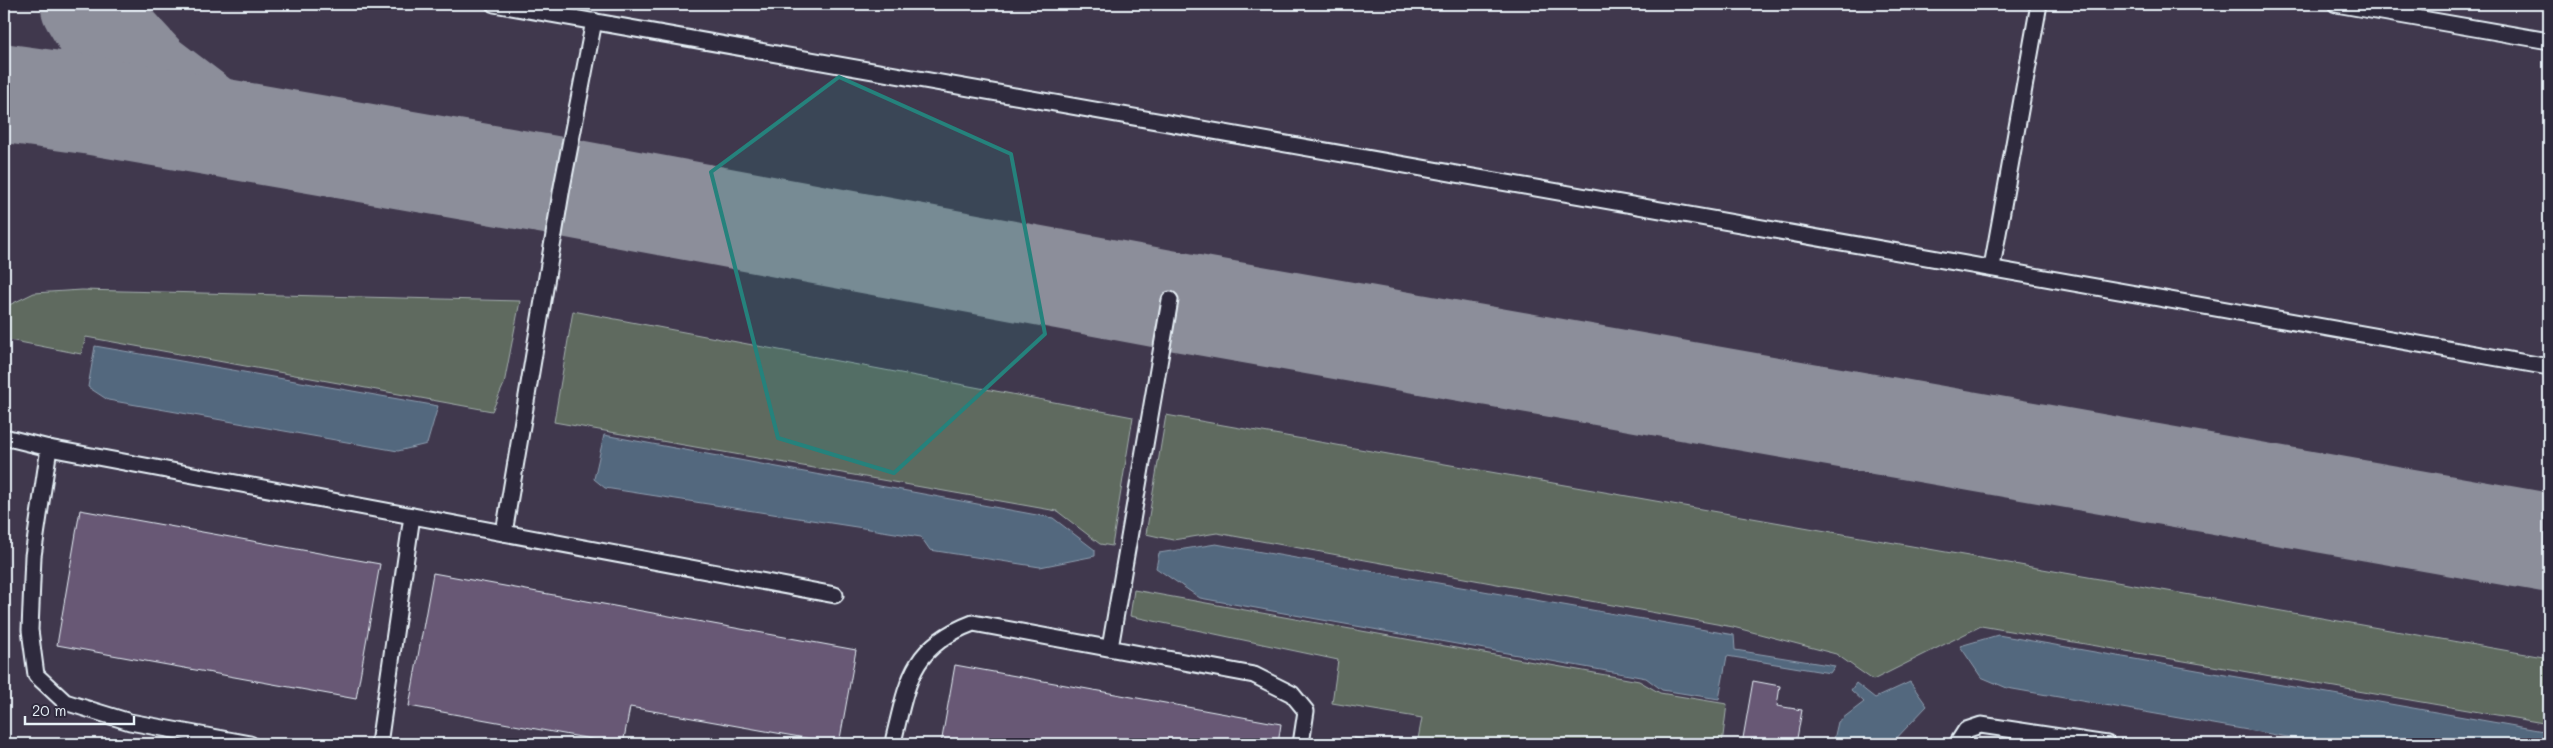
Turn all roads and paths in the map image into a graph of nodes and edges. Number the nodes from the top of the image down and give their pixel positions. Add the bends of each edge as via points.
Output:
1 (494, 4) edge
2 (2039, 4) edge
3 (2336, 4) edge
4 (594, 21) junction
5 (2549, 42) edge
6 (1992, 267) junction
7 (1170, 300) dead end
8 (2549, 367) edge
9 (4, 437) edge
10 (49, 448) junction
11 (412, 516) junction
12 (504, 533) junction
13 (835, 595) dead end
14 (1110, 648) junction
15 (250, 744) edge
16 (379, 744) edge
17 (895, 744) edge
18 (1300, 744) edge
19 (1956, 744) edge
20 (2107, 744) edge

1 - 4 lane
2 - 6 lane
3 - 5 lane
4 - 6 lane
4 - 12 lane via 562,187
6 - 8 lane
7 - 14 lane
9 - 10 lane
10 - 11 lane
10 - 15 lane via 33,556 30,630 36,675 65,702 130,722
11 - 12 lane
11 - 16 lane
12 - 13 lane
14 - 17 lane via 973,623 949,632 932,646 908,679
14 - 18 lane via 1254,675 1292,694 1306,711
19 - 20 lane via 1966,730 1981,725

